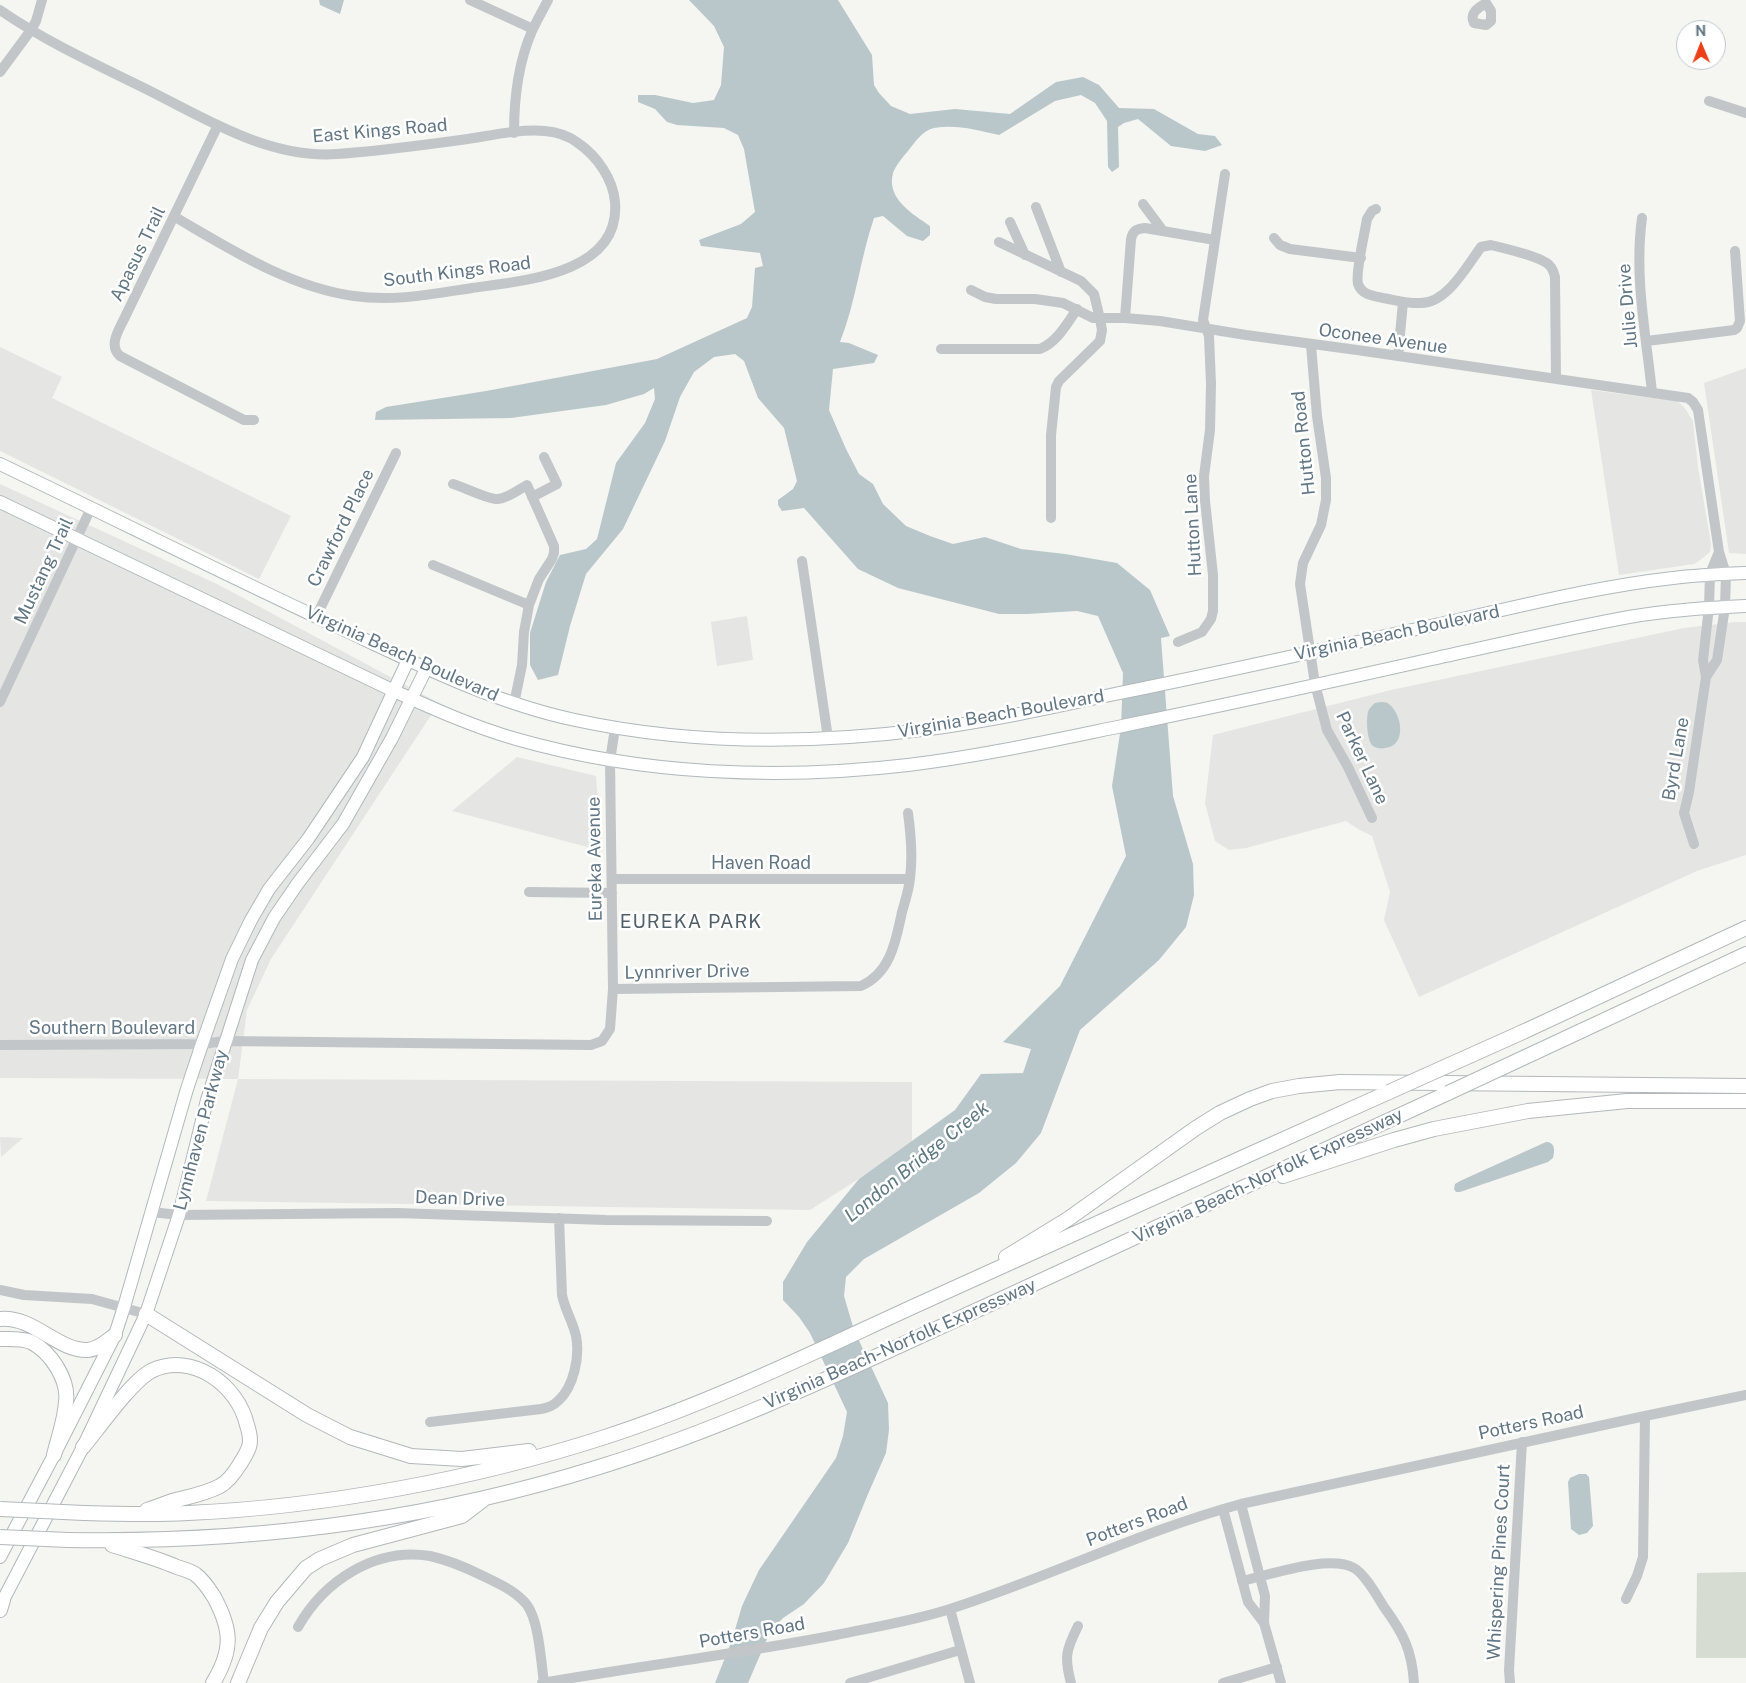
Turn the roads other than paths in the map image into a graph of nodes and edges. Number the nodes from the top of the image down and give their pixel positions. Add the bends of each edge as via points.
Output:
1 (42, 0) edge
2 (470, 0) edge
3 (548, 1) edge
4 (0, 10) edge
5 (533, 29) junction
6 (31, 30) junction
7 (0, 72) edge
8 (1709, 101) dead end
9 (1746, 113) edge
10 (218, 125) junction
11 (514, 133) junction
12 (598, 162) joint
13 (1226, 174) dead end
14 (1143, 204) dead end
15 (1036, 207) dead end
16 (1376, 209) dead end
17 (175, 217) junction
18 (1642, 218) dead end
19 (1010, 222) dead end
20 (1163, 231) junction
21 (1274, 238) dead end
22 (1216, 240) junction
23 (999, 242) dead end
24 (1735, 252) dead end
25 (1025, 255) junction
26 (1361, 258) junction
27 (1061, 272) junction
28 (971, 290) dead end
29 (1403, 302) junction
30 (1077, 309) junction
31 (1125, 318) junction
32 (1100, 319) junction
33 (1206, 328) junction
34 (1647, 341) junction
35 (1311, 345) junction
36 (941, 349) dead end
37 (1398, 356) junction
38 (1556, 379) junction
39 (1652, 392) junction
40 (1693, 402) joint
41 (254, 420) dead end
42 (396, 453) dead end
43 (544, 457) dead end
44 (0, 464) edge
45 (453, 484) dead end
46 (532, 497) junction
47 (0, 502) edge
48 (91, 508) junction
49 (1051, 518) dead end
50 (77, 539) junction
51 (1719, 552) junction
52 (802, 561) dead end
53 (432, 565) dead end
54 (1746, 573) edge
55 (1710, 574) junction
56 (1726, 574) junction
57 (529, 605) junction
58 (1746, 606) edge
59 (1725, 607) junction
60 (1709, 608) junction
61 (316, 617) junction
62 (1178, 642) dead end
63 (1310, 652) junction
64 (408, 660) junction
65 (426, 668) junction
66 (1706, 677) junction
67 (1315, 684) junction
68 (394, 691) junction
69 (412, 699) junction
70 (0, 702) edge
71 (514, 704) junction
72 (615, 728) junction
73 (828, 738) junction
74 (610, 760) junction
75 (908, 813) dead end
76 (1372, 818) dead end
77 (1694, 844) dead end
78 (612, 879) junction
79 (910, 879) junction
80 (529, 892) dead end
81 (612, 893) junction
82 (1746, 928) edge
83 (1746, 954) edge
84 (613, 989) junction
85 (225, 1041) junction
86 (202, 1044) junction
87 (0, 1045) edge
88 (1746, 1086) edge
89 (1746, 1101) edge
90 (1240, 1189) junction
91 (152, 1212) junction
92 (179, 1215) junction
93 (560, 1218) junction
94 (767, 1221) dead end
95 (954, 1288) junction
96 (0, 1290) edge
97 (124, 1307) junction
98 (146, 1314) junction
99 (0, 1319) edge
100 (115, 1335) junction
101 (0, 1339) edge
102 (1746, 1395) edge
103 (1645, 1416) junction
104 (430, 1422) dead end
105 (1522, 1442) junction
106 (577, 1446) junction
107 (83, 1447) junction
108 (54, 1455) junction
109 (486, 1498) junction
110 (1241, 1504) junction
111 (0, 1509) edge
112 (1222, 1509) junction
113 (134, 1514) junction
114 (0, 1537) edge
115 (99, 1541) junction
116 (0, 1557) edge
117 (1260, 1577) junction
118 (1242, 1581) junction
119 (1626, 1599) dead end
120 (1, 1605) edge
121 (950, 1609) junction
122 (1264, 1623) junction
123 (1078, 1626) dead end
124 (298, 1627) dead end
125 (960, 1650) junction
126 (1276, 1667) junction
127 (213, 1683) edge
128 (238, 1683) edge
129 (543, 1683) edge
130 (850, 1683) edge
131 (970, 1683) edge
132 (1071, 1683) edge
133 (1222, 1683) edge
134 (1281, 1683) edge
135 (1414, 1683) edge
136 (1510, 1683) edge

1 - 6 street
2 - 5 street
3 - 5 street
4 - 6 street, East Kings Road
5 - 11 street via 517,83
6 - 7 street
6 - 10 street, East Kings Road
8 - 9 street
10 - 11 street, East Kings Road via 288,151 324,155
10 - 17 street, Apasus Trail
11 - 12 street, East Kings Road via 542,131 569,137 588,150
12 - 17 street, South Kings Road via 612,187 616,207 611,229 597,250 547,276 414,297 357,297 311,287 227,247
13 - 22 street, Hutton Lane
14 - 20 street
15 - 27 street
16 - 26 street via 1367,219
17 - 41 street, Apasus Trail via 125,317 114,350 244,420
18 - 34 street, Julie Drive via 1641,296
19 - 25 street
20 - 22 street
20 - 31 street via 1146,228 1137,229 1132,234
21 - 26 street via 1290,249
22 - 33 street, Hutton Lane via 1203,320
23 - 25 street
24 - 34 street via 1738,328
25 - 27 street
26 - 29 street via 1357,279 1361,289 1369,295
27 - 32 street via 1089,287
28 - 30 street via 996,299 1049,300
29 - 37 street
29 - 38 street via 1422,304 1440,298 1481,247 1491,245 1546,261 1555,277
30 - 32 street
30 - 36 street via 1057,336 1040,349
31 - 32 street, Oconee Avenue
31 - 33 street, Oconee Avenue
32 - 49 street via 1100,341 1056,387
33 - 35 street, Oconee Avenue
33 - 62 street, Hutton Lane via 1211,384 1204,493 1212,560 1213,611 1202,632
34 - 39 street, Julie Drive
35 - 37 street, Oconee Avenue
35 - 63 street, Hutton Road via 1326,500 1321,525 1300,572
37 - 38 street, Oconee Avenue
38 - 39 street, Oconee Avenue
39 - 40 street, Oconee Avenue
40 - 51 street, Byrd Lane via 1698,410 1703,437
42 - 61 street, Crawford Place
43 - 46 street via 557,484
44 - 48 main road, Virginia Beach Boulevard
45 - 46 street via 496,499 527,486
46 - 57 street via 554,546 554,553
47 - 50 main road, Virginia Beach Boulevard
48 - 50 street, Mustang Trail
48 - 61 main road, Virginia Beach Boulevard
50 - 68 main road, Virginia Beach Boulevard
50 - 70 street, Mustang Trail
51 - 55 street, Byrd Lane
51 - 56 street, Byrd Lane
52 - 73 street
53 - 57 street
54 - 56 main road, Virginia Beach Boulevard
55 - 56 main road, Virginia Beach Boulevard
55 - 60 street, Byrd Lane
55 - 63 main road, Virginia Beach Boulevard via 1585,592
56 - 59 street, Byrd Lane
57 - 71 street
58 - 59 main road, Virginia Beach Boulevard
59 - 60 main road, Virginia Beach Boulevard
59 - 66 street, Byrd Lane via 1717,660
60 - 66 street, Byrd Lane via 1703,660
60 - 67 main road, Virginia Beach Boulevard via 1630,617
61 - 64 main road, Virginia Beach Boulevard
63 - 67 street, Parker Lane
63 - 73 main road, Virginia Beach Boulevard via 1007,717 931,729
64 - 65 main road, Virginia Beach Boulevard
64 - 68 main road, Lynnhaven Parkway
65 - 69 main road, Lynnhaven Parkway
65 - 71 main road, Virginia Beach Boulevard
66 - 77 street, Byrd Lane via 1684,813
67 - 74 main road, Virginia Beach Boulevard via 1017,748 907,765 781,773 690,769
67 - 76 street, Parker Lane via 1327,730
68 - 69 main road, Virginia Beach Boulevard
68 - 86 main road, Lynnhaven Parkway via 363,757 269,889 251,920 232,959
69 - 74 main road, Virginia Beach Boulevard via 515,739
69 - 85 main road, Lynnhaven Parkway via 343,824 298,883 260,943
71 - 72 main road, Virginia Beach Boulevard
72 - 73 main road, Virginia Beach Boulevard via 719,738
72 - 74 street, Eureka Avenue
74 - 78 street, Eureka Avenue
75 - 79 street, Lynnriver Drive via 912,847
78 - 79 street, Haven Road
78 - 81 street, Eureka Avenue
79 - 84 street, Lynnriver Drive via 888,962 864,985
80 - 81 street
81 - 84 street, Eureka Avenue
82 - 95 highway, Virginia Beach-Norfolk Expressway, bridge
83 - 90 highway, Virginia Beach-Norfolk Expressway, bridge
84 - 85 street, Lynnriver Drive via 610,1029 602,1041 591,1045
85 - 86 street, Southern Boulevard
85 - 92 main road, Lynnhaven Parkway
86 - 87 street, Southern Boulevard
86 - 91 main road, Lynnhaven Parkway
88 - 95 highway via 1340,1082 1272,1092 1212,1118 1068,1219
89 - 90 highway via 1627,1101 1528,1111 1434,1129
90 - 109 highway, Virginia Beach-Norfolk Expressway via 886,1352 689,1436 571,1476
91 - 92 street, Dean Drive
91 - 97 main road, Lynnhaven Parkway
92 - 93 street, Dean Drive via 397,1214
92 - 98 main road, Lynnhaven Parkway
93 - 94 street, Dean Drive
93 - 104 street via 562,1295 564,1307 574,1325 578,1348 576,1370 563,1396 551,1406 541,1409
95 - 106 highway, Virginia Beach-Norfolk Expressway via 703,1401
96 - 97 street via 24,1295 92,1299
97 - 98 street
97 - 100 main road, Lynnhaven Parkway
98 - 106 highway via 307,1416 350,1437 411,1456 462,1459
98 - 107 main road, Lynnhaven Parkway
99 - 100 highway via 25,1322 64,1343 88,1350
100 - 108 main road, Lynnhaven Parkway
101 - 108 highway via 30,1342 43,1351 57,1367 66,1386 66,1402
102 - 103 street, Potters Road
103 - 105 street, Potters Road
103 - 119 street via 1643,1557
105 - 110 street, Potters Road
105 - 136 street, Whispering Pines Court
106 - 113 highway, Virginia Beach-Norfolk Expressway via 450,1478 364,1494 249,1509
107 - 113 highway via 136,1382 159,1368 181,1365 201,1370 233,1394 245,1416 249,1446 230,1478 220,1486
107 - 120 main road, Lynnhaven Parkway
108 - 116 main road, Lynnhaven Parkway
109 - 115 highway, Virginia Beach-Norfolk Expressway via 311,1529 200,1539
109 - 128 highway via 462,1516 353,1545 306,1568 276,1602 261,1628
110 - 112 street, Potters Road
110 - 117 street
111 - 113 highway, Virginia Beach-Norfolk Expressway, bridge
112 - 118 street
112 - 121 street, Potters Road
114 - 115 highway, Virginia Beach-Norfolk Expressway, bridge
115 - 127 highway via 195,1574 208,1587 228,1630 226,1656
117 - 118 street
117 - 122 street
117 - 135 street via 1331,1563 1355,1568 1406,1640
118 - 122 street via 1248,1602
121 - 125 street
121 - 129 street, Potters Road via 794,1643
122 - 126 street
123 - 132 street via 1066,1658
124 - 129 street via 324,1592 348,1574 380,1559 429,1556 483,1576 512,1591 528,1606 536,1628
125 - 130 street
125 - 131 street
126 - 133 street
126 - 134 street

